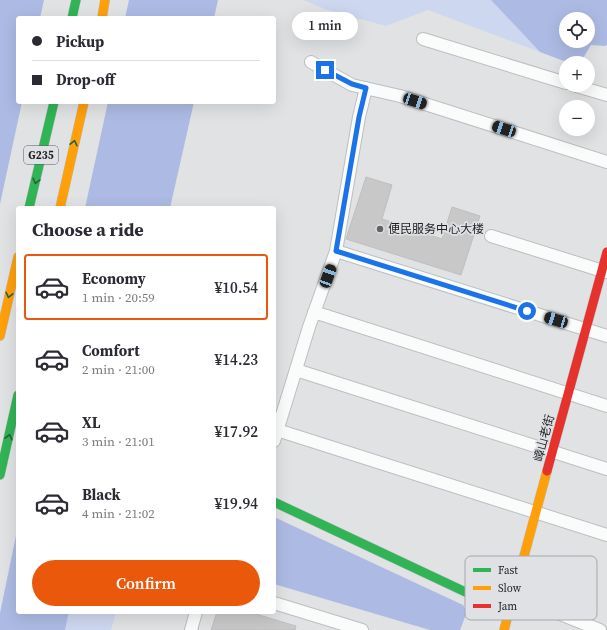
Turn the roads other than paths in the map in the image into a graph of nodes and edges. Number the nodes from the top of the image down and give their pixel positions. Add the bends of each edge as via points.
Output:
1 (76, 0) edge
2 (105, 0) edge
3 (72, 16) edge
4 (102, 16) edge
5 (423, 39) dead end
6 (311, 62) dead end
7 (559, 81) edge
8 (366, 88) junction
9 (595, 91) edge
10 (607, 95) edge
11 (54, 104) edge
12 (84, 104) edge
13 (607, 162) edge
14 (29, 206) edge
15 (60, 206) edge
16 (491, 236) dead end
17 (336, 251) junction
18 (607, 252) edge
19 (16, 266) edge
20 (604, 272) edge
21 (314, 312) junction
22 (586, 330) junction
23 (0, 336) edge
24 (607, 336) edge
25 (296, 370) junction
26 (568, 394) junction
27 (16, 404) edge
28 (607, 406) edge
29 (276, 436) edge
30 (552, 452) junction
31 (607, 469) edge
32 (0, 475) edge
33 (276, 503) edge
34 (535, 513) junction
35 (607, 535) edge
36 (523, 556) edge
37 (465, 592) edge
38 (276, 604) edge
39 (195, 614) edge
40 (506, 620) edge
41 (575, 620) edge
42 (191, 630) edge
43 (362, 630) edge
44 (504, 630) edge
45 (600, 630) edge

1 - 3 main road
2 - 4 main road
5 - 7 lane
6 - 8 lane via 352,84
8 - 13 lane via 400,96
8 - 17 lane
9 - 10 lane
11 -> 14 main road, G235
15 -> 12 main road, G235
16 - 20 lane
17 - 21 lane
17 - 22 lane
18 - 20 main road, 嶂山老街
19 -> 23 main road
20 - 22 main road, 嶂山老街
21 - 25 lane
21 - 26 lane
22 - 24 lane
22 - 26 main road, 嶂山老街
25 - 29 lane
25 - 30 lane
26 - 28 lane
26 - 30 main road, 嶂山老街
32 -> 27 main road
29 - 34 lane
30 - 31 lane
30 - 34 main road, 嶂山老街
33 - 37 main road
34 - 35 lane
34 - 36 main road, 嶂山老街
38 - 43 lane
39 - 42 lane
40 - 44 main road, 嶂山老街
41 - 45 lane

